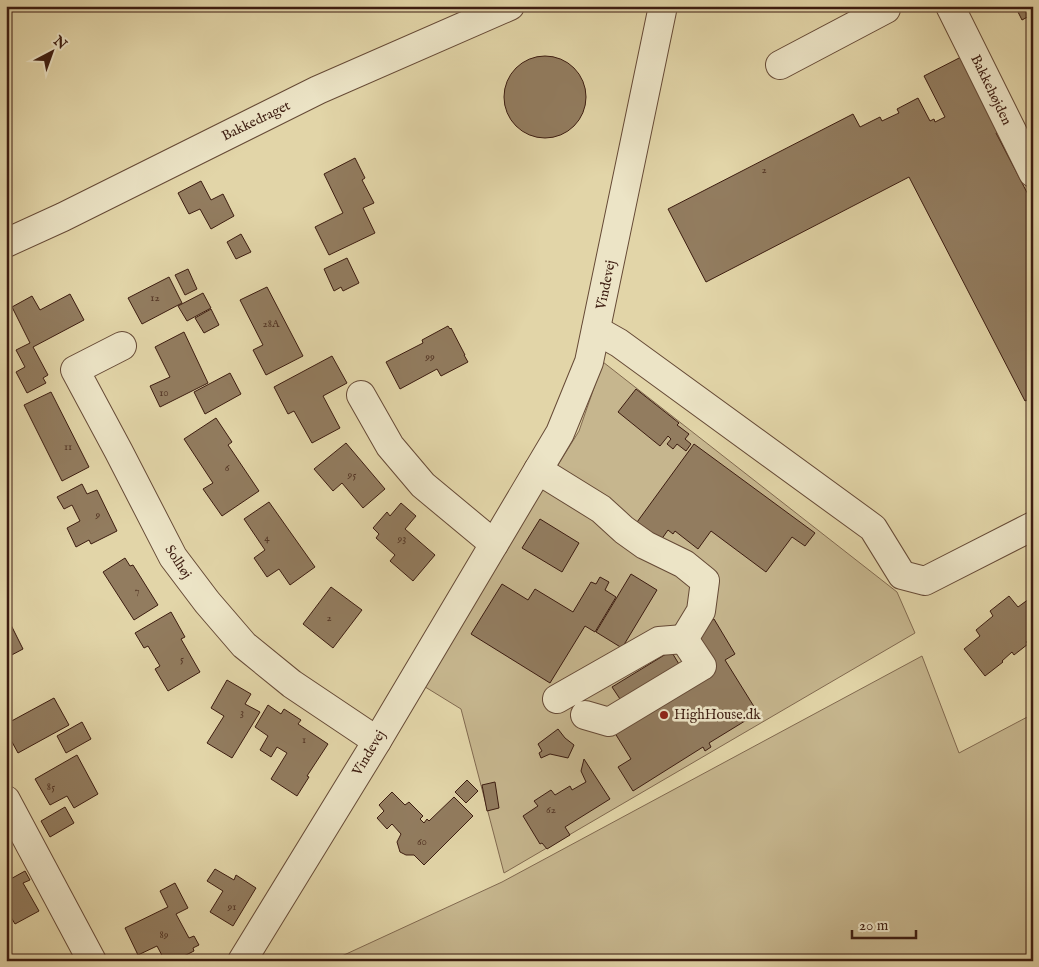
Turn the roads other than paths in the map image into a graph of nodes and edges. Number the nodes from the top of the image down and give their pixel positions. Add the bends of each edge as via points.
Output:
1 (510, 6) edge
2 (663, 6) edge
3 (950, 6) edge
4 (890, 7) edge
5 (780, 65) dead end
6 (1033, 173) edge
7 (6, 243) edge
8 (596, 330) junction
9 (122, 346) dead end
10 (361, 395) dead end
11 (538, 470) junction
12 (1033, 526) edge
13 (494, 544) junction
14 (684, 639) junction
15 (557, 699) dead end
16 (585, 715) dead end
17 (377, 741) junction
18 (6, 800) edge
19 (92, 961) edge
20 (242, 961) edge

1 - 7 street, Bakkedraget via 318,90
2 - 8 street, Vindevej
3 - 6 street, Bakkehøjden
4 - 5 street
8 - 11 street, Vindevej via 590,362 560,433
8 - 12 street via 619,343 873,528 902,575 928,580
9 - 17 street, Solhøj via 75,370 173,557 244,645 292,684
10 - 13 street via 390,446 423,485
11 - 13 street, Vindevej
11 - 14 street via 601,509 645,545 684,564 705,581 701,611
13 - 17 street, Vindevej
14 - 15 street via 660,642
14 - 16 street via 702,666 609,722
17 - 20 street, Vindevej
18 - 19 street

